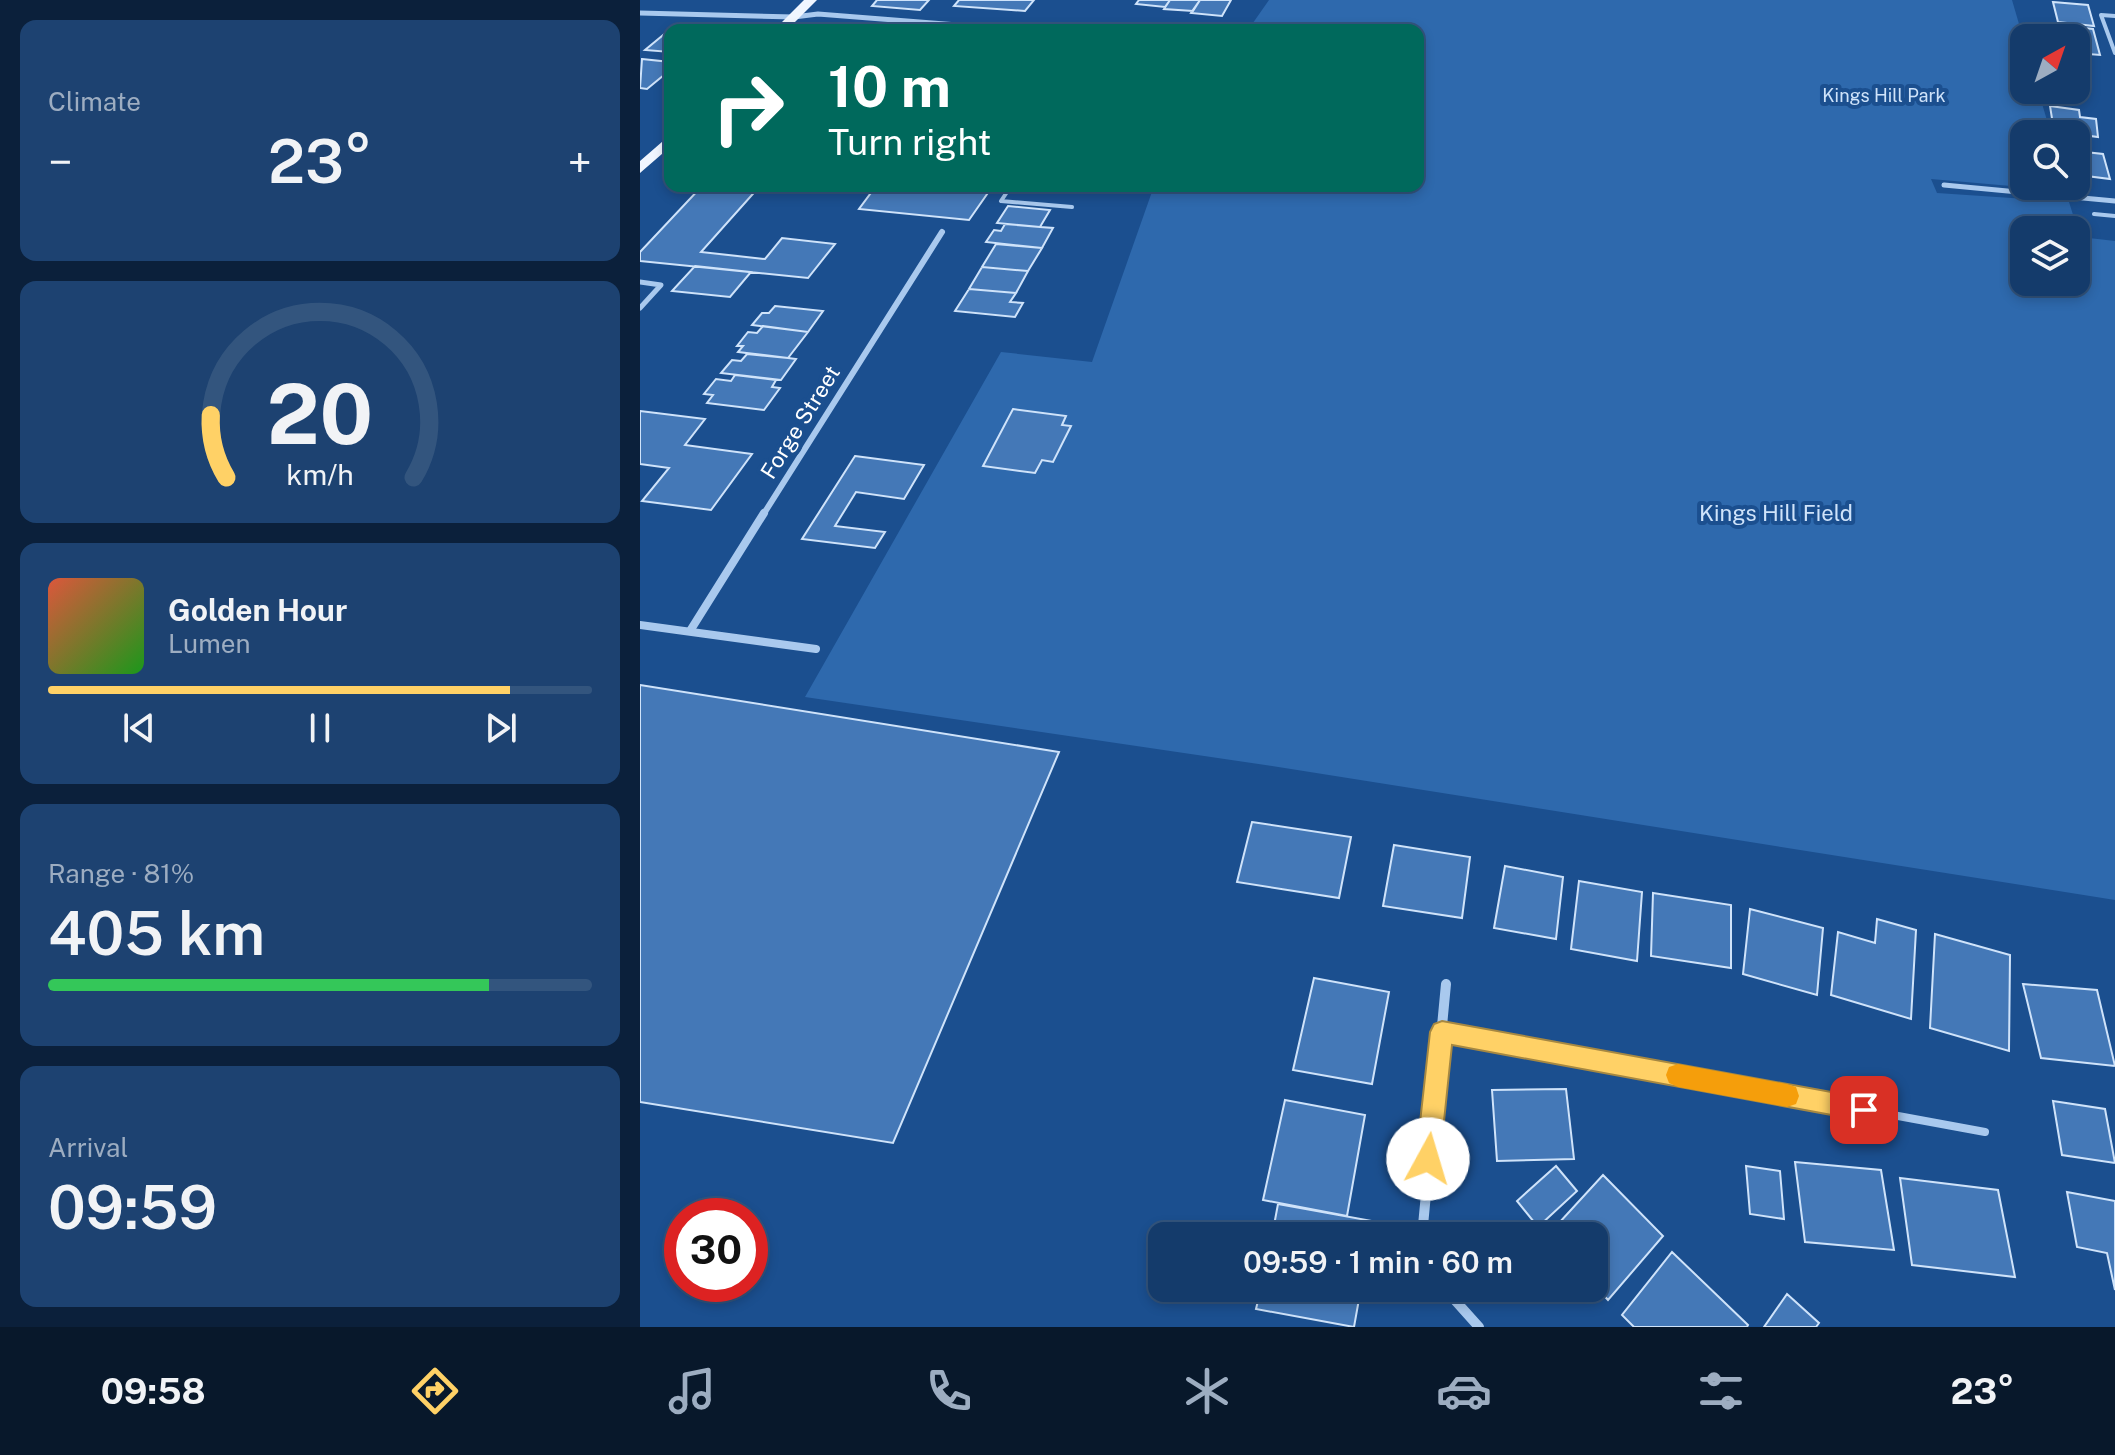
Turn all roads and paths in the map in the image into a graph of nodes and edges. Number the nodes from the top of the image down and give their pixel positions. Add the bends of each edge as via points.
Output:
1 (811, 0) edge
2 (640, 13) edge
3 (2115, 16) edge
4 (794, 17) junction
5 (786, 24) edge
6 (945, 24) edge
7 (2115, 53) edge
8 (664, 145) edge
9 (640, 169) edge
10 (1944, 185) dead end
11 (1007, 192) edge
12 (2115, 201) edge
13 (1072, 207) dead end
14 (2094, 214) dead end
15 (2115, 216) edge
16 (942, 232) dead end
17 (640, 282) edge
18 (640, 308) edge
19 (640, 625) edge
20 (690, 631) junction
21 (816, 649) dead end
22 (1446, 984) dead end
23 (1442, 1032) junction
24 (1985, 1132) dead end
25 (1423, 1222) edge
26 (1457, 1302) edge
27 (1479, 1327) edge

1 - 4 main road
2 - 4 street
3 - 7 lane via 2101,15
4 - 5 main road
4 - 6 street via 818,14
8 - 9 main road
10 - 12 street
11 - 13 lane via 1001,201
14 - 15 lane
16 - 20 street, Forge Street
17 - 18 lane via 661,285
19 - 20 street
20 - 21 street
22 - 23 street
23 - 24 lane
23 - 25 street
26 - 27 street

